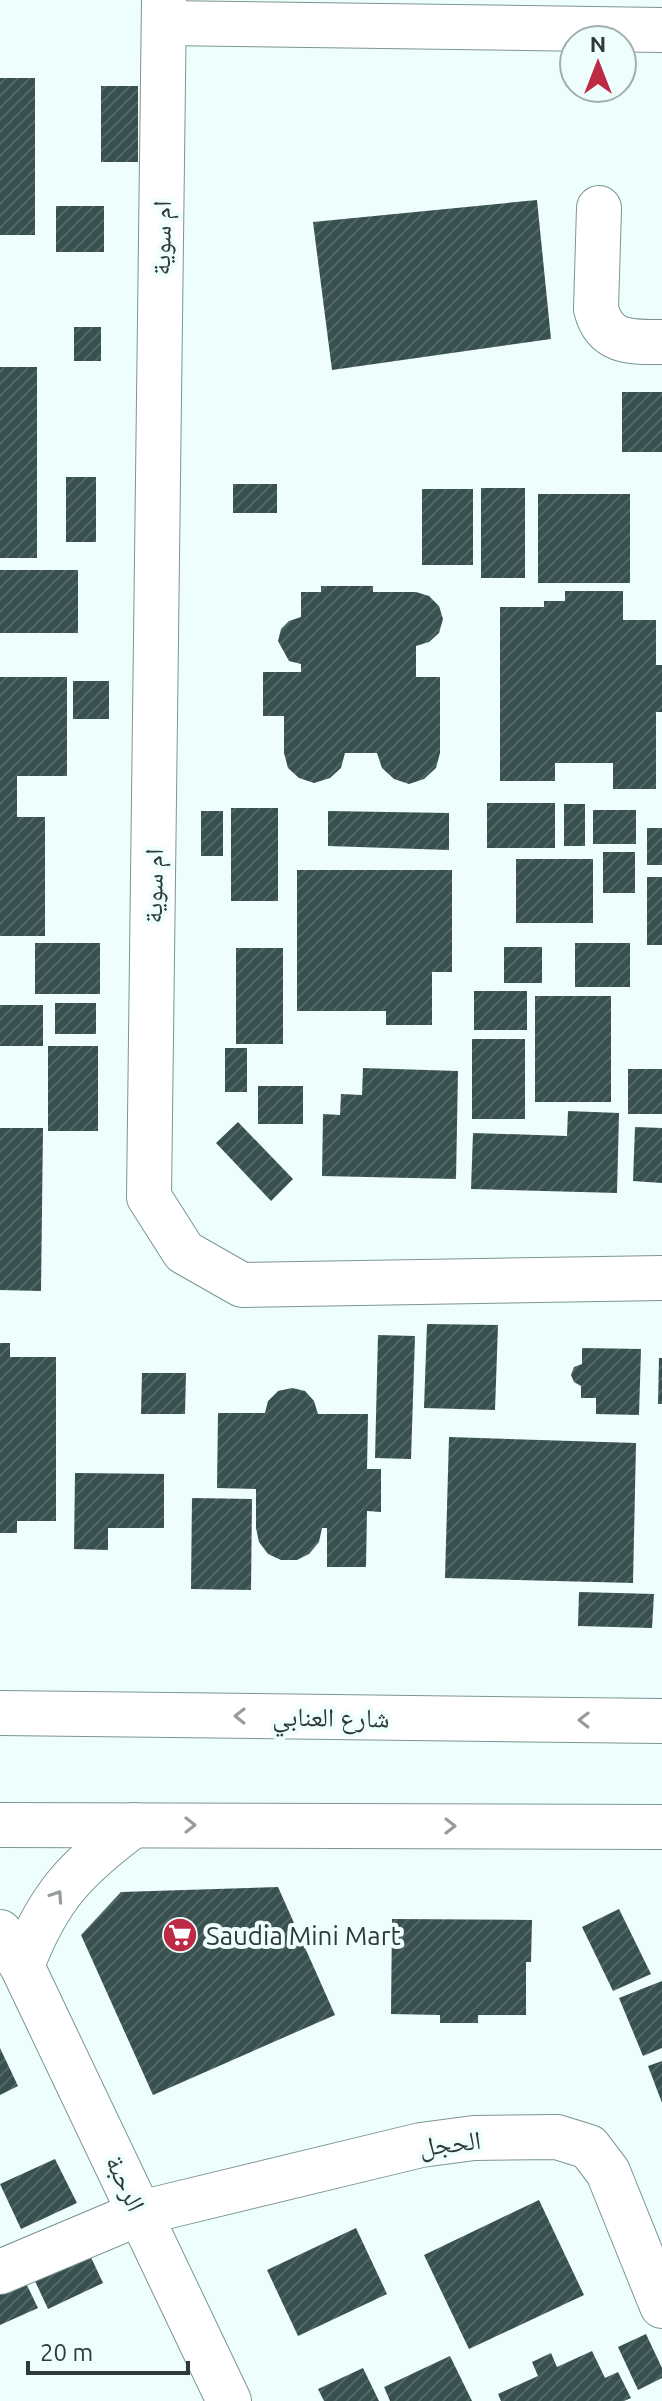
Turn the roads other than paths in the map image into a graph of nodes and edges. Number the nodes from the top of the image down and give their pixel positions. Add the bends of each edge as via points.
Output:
1 (164, 12) edge
2 (662, 30) edge
3 (599, 208) dead end
4 (662, 342) edge
5 (662, 1278) edge
6 (0, 1713) edge
7 (662, 1721) edge
8 (0, 1825) edge
9 (134, 1825) junction
10 (662, 1827) edge
11 (11, 1949) edge
12 (140, 2213) junction
13 (0, 2272) edge
14 (662, 2306) edge
15 (229, 2401) edge

1 - 2 street, ام سوية
1 - 5 street, ام سوية via 149,1197 184,1252 242,1285
3 - 4 street via 600,325 612,337 628,342
7 -> 6 street, شارع العنابي
8 - 9 street
9 -> 10 street
11 -> 9 street, الرحبة via 39,1923 65,1884
11 - 12 street, الرحبة
12 - 13 street, الحجل
12 - 14 street, الحجل via 421,2145 557,2137 589,2147 608,2172
12 - 15 street, الرحبة

